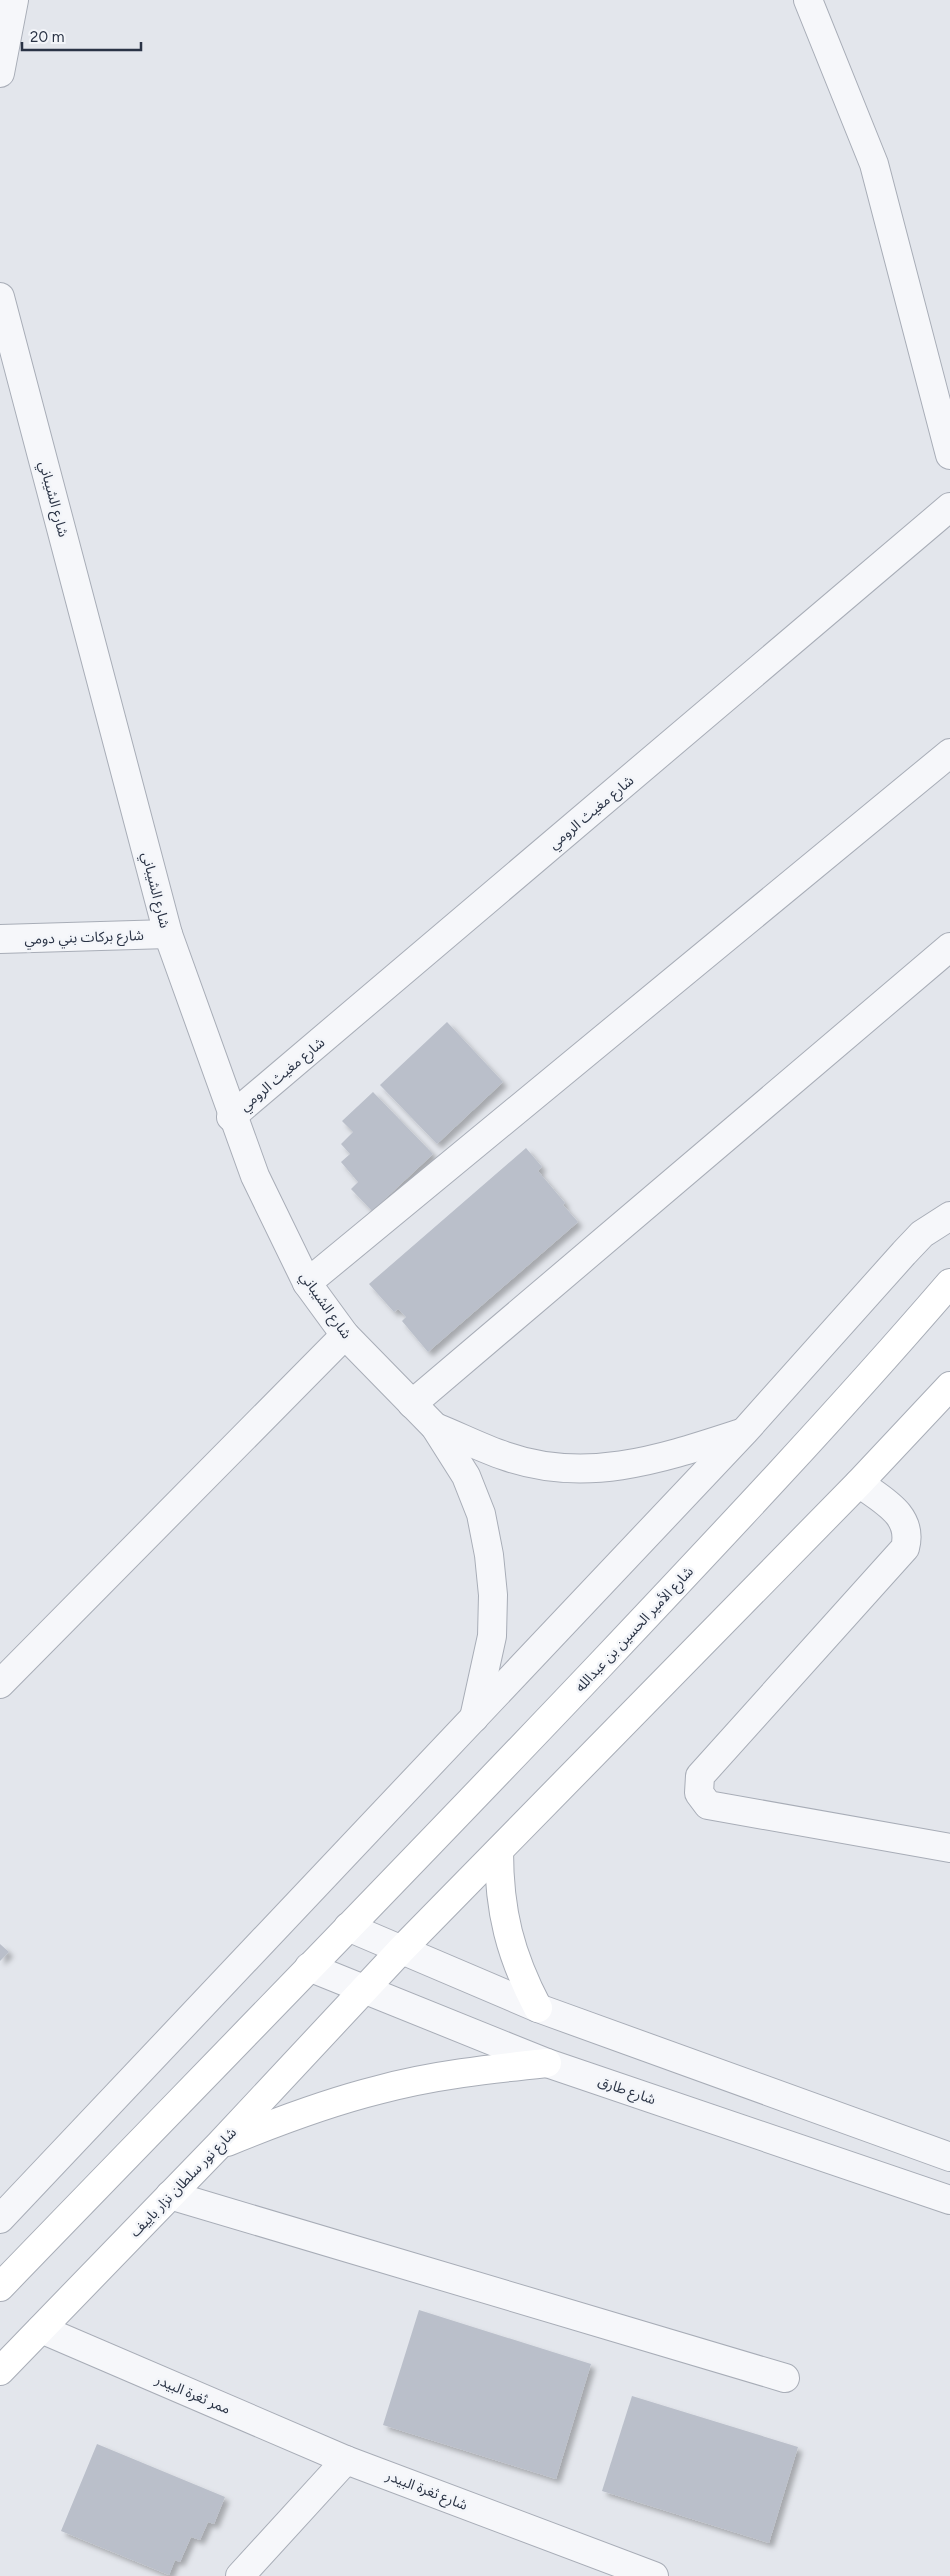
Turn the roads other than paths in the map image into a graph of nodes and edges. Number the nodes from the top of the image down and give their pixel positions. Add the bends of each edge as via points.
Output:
1 (14, 0) edge
2 (808, 0) edge
3 (0, 73) edge
4 (0, 297) edge
5 (950, 455) edge
6 (950, 507) edge
7 (950, 753) edge
8 (168, 934) junction
9 (0, 939) edge
10 (950, 947) edge
11 (231, 1117) junction
12 (950, 1216) edge
13 (307, 1283) junction
14 (950, 1283) edge
15 (345, 1335) junction
16 (950, 1386) edge
17 (412, 1404) junction
18 (434, 1427) junction
19 (744, 1432) junction
20 (859, 1483) junction
21 (0, 1684) edge
22 (474, 1718) junction
23 (950, 1848) edge
24 (499, 1851) junction
25 (348, 1927) junction
26 (402, 1949) junction
27 (309, 1968) junction
28 (364, 1991) junction
29 (538, 2008) junction
30 (546, 2063) junction
31 (218, 2145) junction
32 (950, 2156) edge
33 (170, 2195) junction
34 (950, 2200) edge
35 (0, 2219) edge
36 (0, 2287) edge
37 (40, 2329) junction
38 (0, 2371) edge
39 (785, 2378) dead end
40 (346, 2460) junction
41 (240, 2576) edge
42 (654, 2576) edge

1 - 3 street
2 - 5 street via 874,164
4 - 8 street, شارع الشيباني
6 - 11 street, شارع مغيث الرومي
7 - 13 street
8 - 9 street, شارع بركات بني دومي
8 - 11 street, شارع الشيباني
10 - 17 street
11 - 13 street, شارع الشيباني via 255,1176
12 - 19 street via 916,1240
13 - 15 street, شارع الشيباني
14 - 25 main road, شارع الأمير الحسين بن عبدالله via 713,1546
15 - 17 street, شارع الشيباني
15 - 21 street
16 - 20 main road
17 - 18 street, شارع الشيباني
18 - 19 street, شارع الشيباني via 506,1457 572,1468 640,1464
18 - 22 street, شارع الشيباني via 466,1476 480,1514 489,1554 492,1636
19 - 22 street
20 - 23 street via 894,1508 908,1534 905,1548 700,1776 699,1793 708,1805
20 - 24 main road
22 - 35 street
24 - 26 main road
24 - 29 main road via 499,1884 510,1948
25 - 26 street
25 - 27 main road, شارع الأمير الحسين بن عبدالله
26 - 28 main road
26 - 29 street
27 - 28 street, شارع طارق
27 - 36 main road
28 - 30 street, شارع طارق
28 - 31 main road, شارع نور سلطان نزار باييف
29 - 32 street
30 - 31 main road via 462,2072 379,2089 297,2114
30 - 34 street, شارع طارق
31 - 33 main road, شارع نور سلطان نزار باييف
33 - 37 main road, شارع نور سلطان نزار باييف
33 - 39 street
37 - 38 main road, شارع نور سلطان نزار باييف
37 - 40 street, ممر ثغرة البيدر
40 - 41 street
40 - 42 street, شارع ثغرة البيدر

